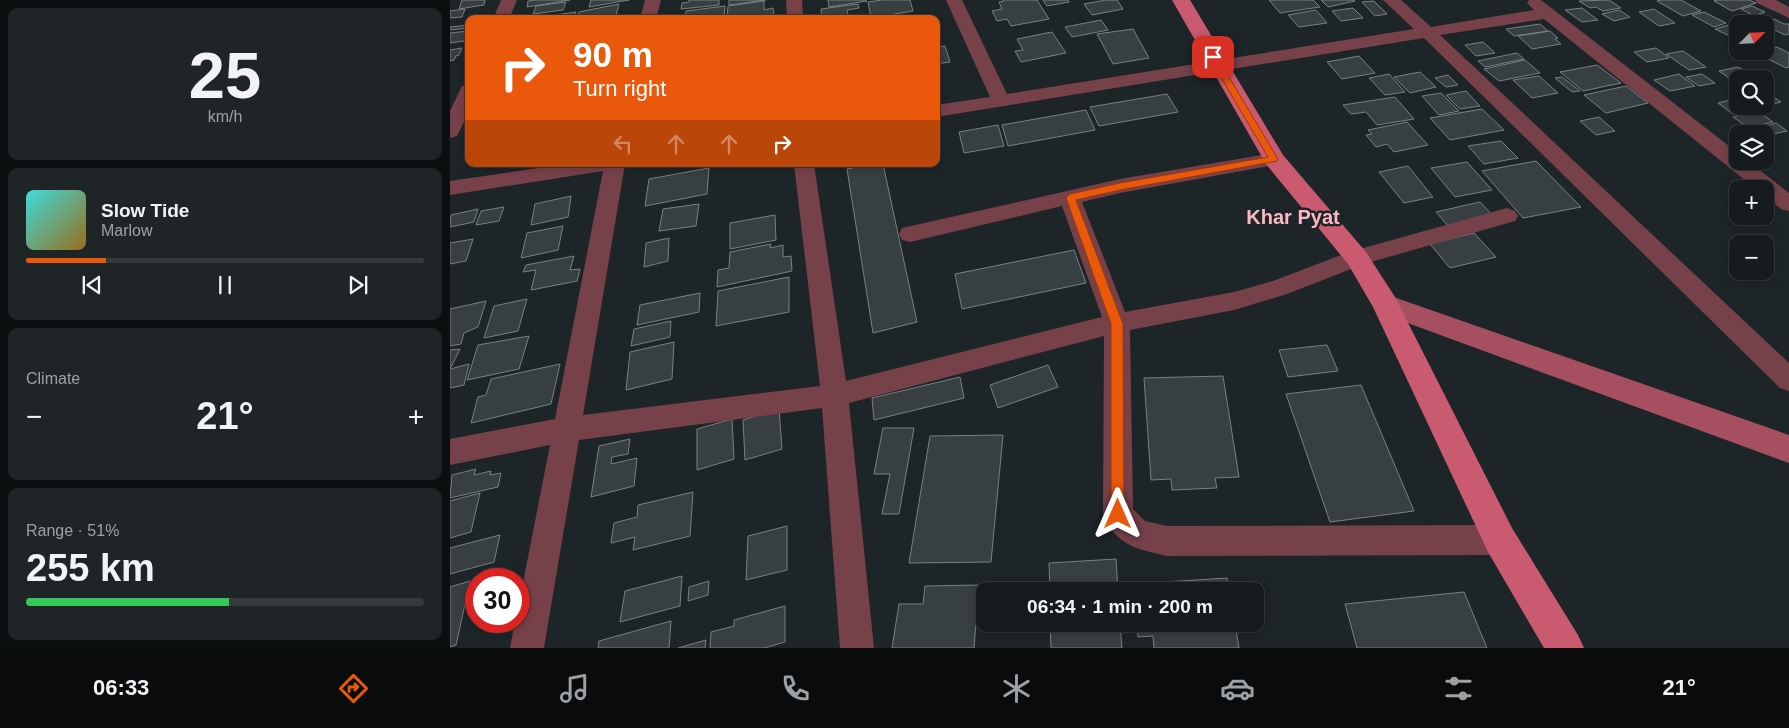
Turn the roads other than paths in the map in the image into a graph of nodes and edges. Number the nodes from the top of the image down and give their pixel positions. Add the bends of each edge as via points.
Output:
1 (509, 0) edge
2 (653, 0) edge
3 (794, 0) edge
4 (954, 0) edge
5 (1181, 0) edge
6 (1391, 0) edge
7 (1531, 0) edge
8 (1763, 0) edge
9 (1549, 13) junction
10 (1789, 13) edge
11 (503, 15) edge
12 (649, 15) edge
13 (795, 15) edge
14 (1427, 32) junction
15 (1219, 67) junction
16 (465, 99) edge
17 (1001, 101) junction
18 (940, 110) edge
19 (450, 132) edge
20 (1274, 159) junction
21 (589, 167) edge
22 (614, 167) edge
23 (804, 167) edge
24 (450, 188) edge
25 (1070, 198) junction
26 (1789, 204) edge
27 (1507, 216) dead end
28 (910, 234) dead end
29 (1357, 258) junction
30 (1386, 304) junction
31 (1117, 324) junction
32 (1789, 380) edge
33 (836, 394) junction
34 (567, 429) junction
35 (1789, 450) edge
36 (450, 452) edge
37 (1500, 540) junction
38 (527, 648) edge
39 (857, 648) edge
40 (1565, 648) edge

1 - 11 street
2 - 12 street
3 - 13 street
4 - 17 street
5 - 15 main road
6 - 14 street
7 - 9 street
8 - 10 street
9 - 14 street
9 - 26 street
14 - 15 street
14 - 32 street
15 - 17 street
15 - 20 main road
16 - 19 street
17 - 18 street
20 - 25 street
20 - 29 main road
21 - 24 street
22 - 34 street
23 - 33 street
25 - 28 street
25 - 31 street
27 - 29 street
29 - 30 main road
29 - 31 street via 1279,288 1234,301
30 - 35 street
30 - 37 main road
31 - 33 street
31 - 37 street via 1118,514 1136,534 1167,542
33 - 34 street
33 - 39 street
34 - 36 street
34 - 38 street
37 - 40 main road

